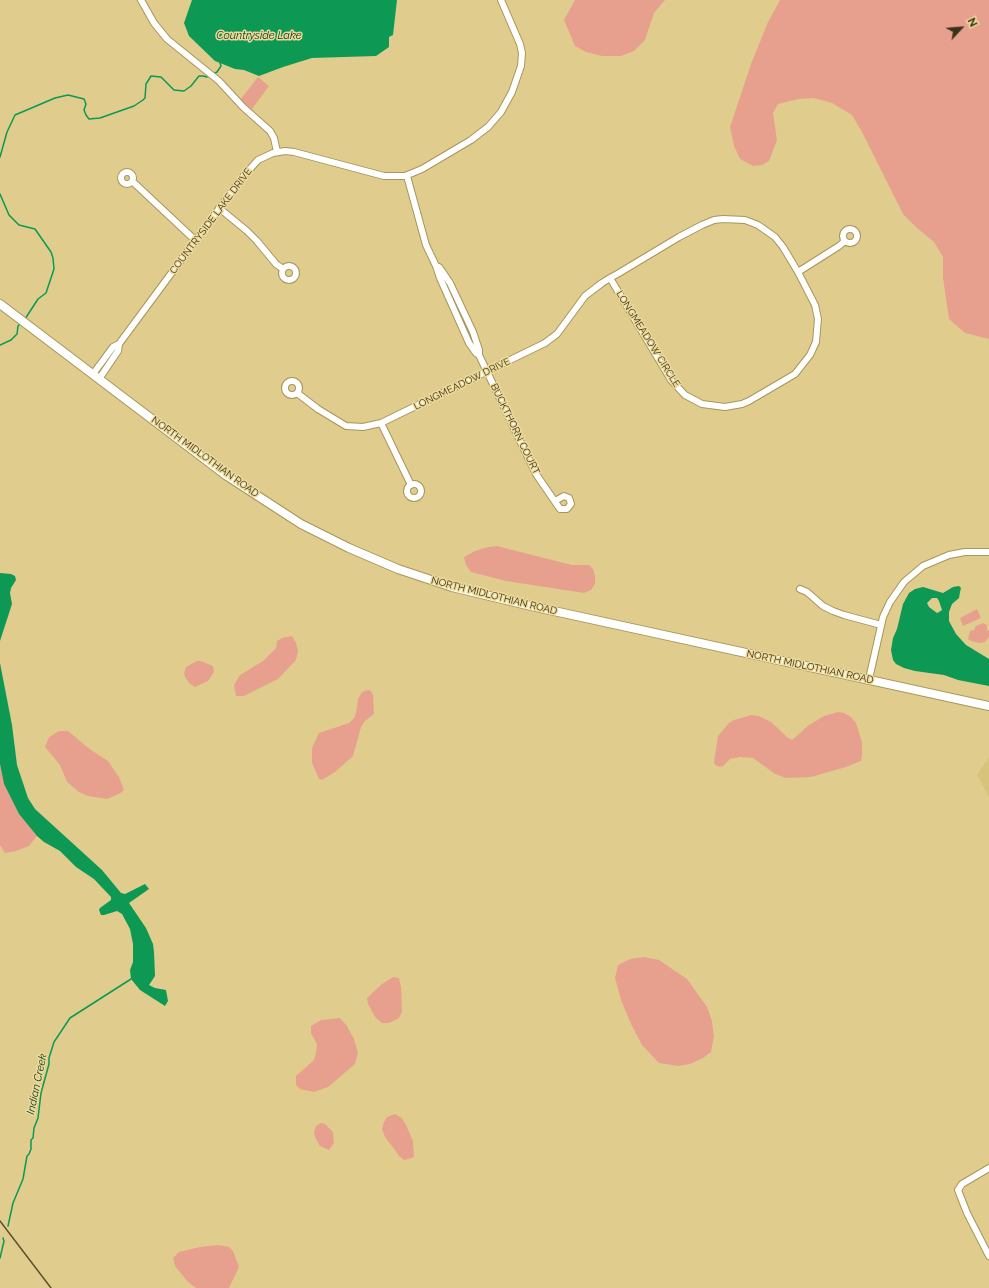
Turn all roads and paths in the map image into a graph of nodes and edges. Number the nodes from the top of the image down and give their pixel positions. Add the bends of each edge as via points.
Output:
1 (141, 0) edge
2 (501, 0) edge
3 (277, 152) junction
4 (408, 176) junction
5 (132, 182) dead end
6 (219, 208) junction
7 (196, 241) junction
8 (845, 241) dead end
9 (283, 269) dead end
10 (798, 272) junction
11 (610, 278) junction
12 (0, 304) edge
13 (487, 372) junction
14 (96, 376) junction
15 (297, 393) dead end
16 (381, 423) junction
17 (411, 485) dead end
18 (555, 501) dead end
19 (989, 552) edge
20 (800, 589) dead end
21 (881, 624) junction
22 (869, 679) junction
23 (989, 706) edge
24 (989, 1168) edge
25 (989, 1256) edge

1 - 3 street via 167,39 219,82 270,131
2 - 4 street, COUNTRYSIDE LAKE DRIVE via 522,53 519,76 512,92 501,112 483,132
3 - 4 street, COUNTRYSIDE LAKE DRIVE via 294,152 384,176
3 - 6 street, COUNTRYSIDE LAKE DRIVE via 253,164
4 - 13 street, BUCKTHORN COURT via 426,245 436,266 450,283 473,332
5 - 7 street
6 - 7 street, COUNTRYSIDE LAKE DRIVE
6 - 9 street via 247,231
7 - 14 street, COUNTRYSIDE LAKE DRIVE via 119,344 113,347
8 - 10 street
10 - 11 street, LONGMEADOW CIRCLE via 769,232 745,220 723,219 702,225
10 - 11 street, LONGMEADOW CIRCLE via 817,311 817,335 810,355 800,369 784,381 749,401 725,407 696,402 676,386
11 - 13 street, LONGMEADOW DRIVE via 585,296 552,339
12 - 14 main road, NORTH MIDLOTHIAN ROAD
13 - 16 street, LONGMEADOW DRIVE
13 - 18 street, BUCKTHORN COURT via 536,474
14 - 22 main road, NORTH MIDLOTHIAN ROAD via 227,476 301,524 398,569 452,587 517,603
15 - 16 street, LONGMEADOW DRIVE via 346,426 363,427
16 - 17 street
19 - 21 street via 949,555 923,566 898,590
20 - 21 street via 833,612
21 - 22 street
22 - 23 main road, NORTH MIDLOTHIAN ROAD
24 - 25 street via 959,1188 967,1213

